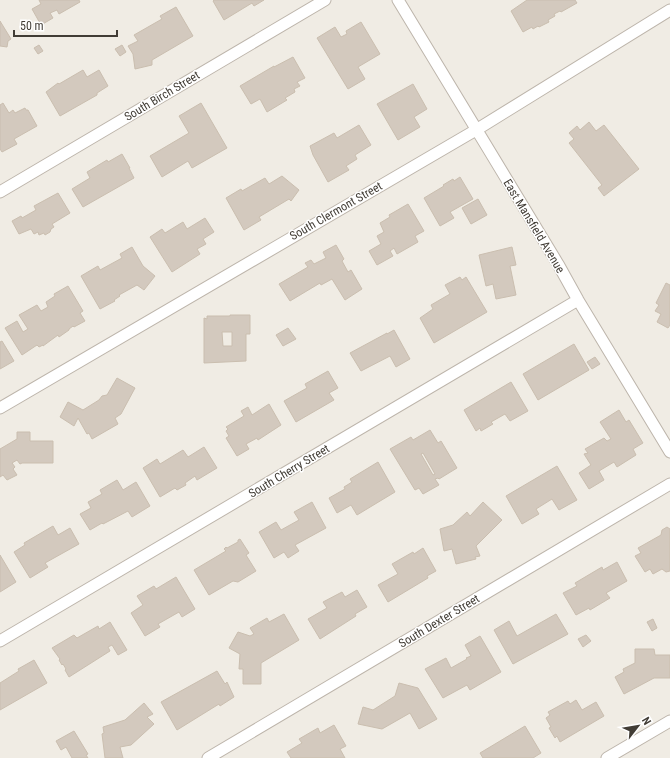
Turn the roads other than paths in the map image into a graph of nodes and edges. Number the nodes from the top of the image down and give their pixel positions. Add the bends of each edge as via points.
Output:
1 (325, 0) edge
2 (398, 0) edge
3 (670, 10) edge
4 (476, 130) junction
5 (0, 192) edge
6 (578, 300) junction
7 (0, 408) edge
8 (670, 452) edge
9 (670, 484) edge
10 (0, 641) edge
11 (670, 721) edge
12 (208, 758) edge
13 (607, 758) edge

1 - 5 street, South Birch Street
2 - 4 street, East Mansfield Avenue
3 - 4 street, South Clermont Street
4 - 6 street, East Mansfield Avenue
4 - 7 street, South Clermont Street
6 - 8 street, East Mansfield Avenue
6 - 10 street, South Cherry Street
9 - 12 street, South Dexter Street
11 - 13 street

